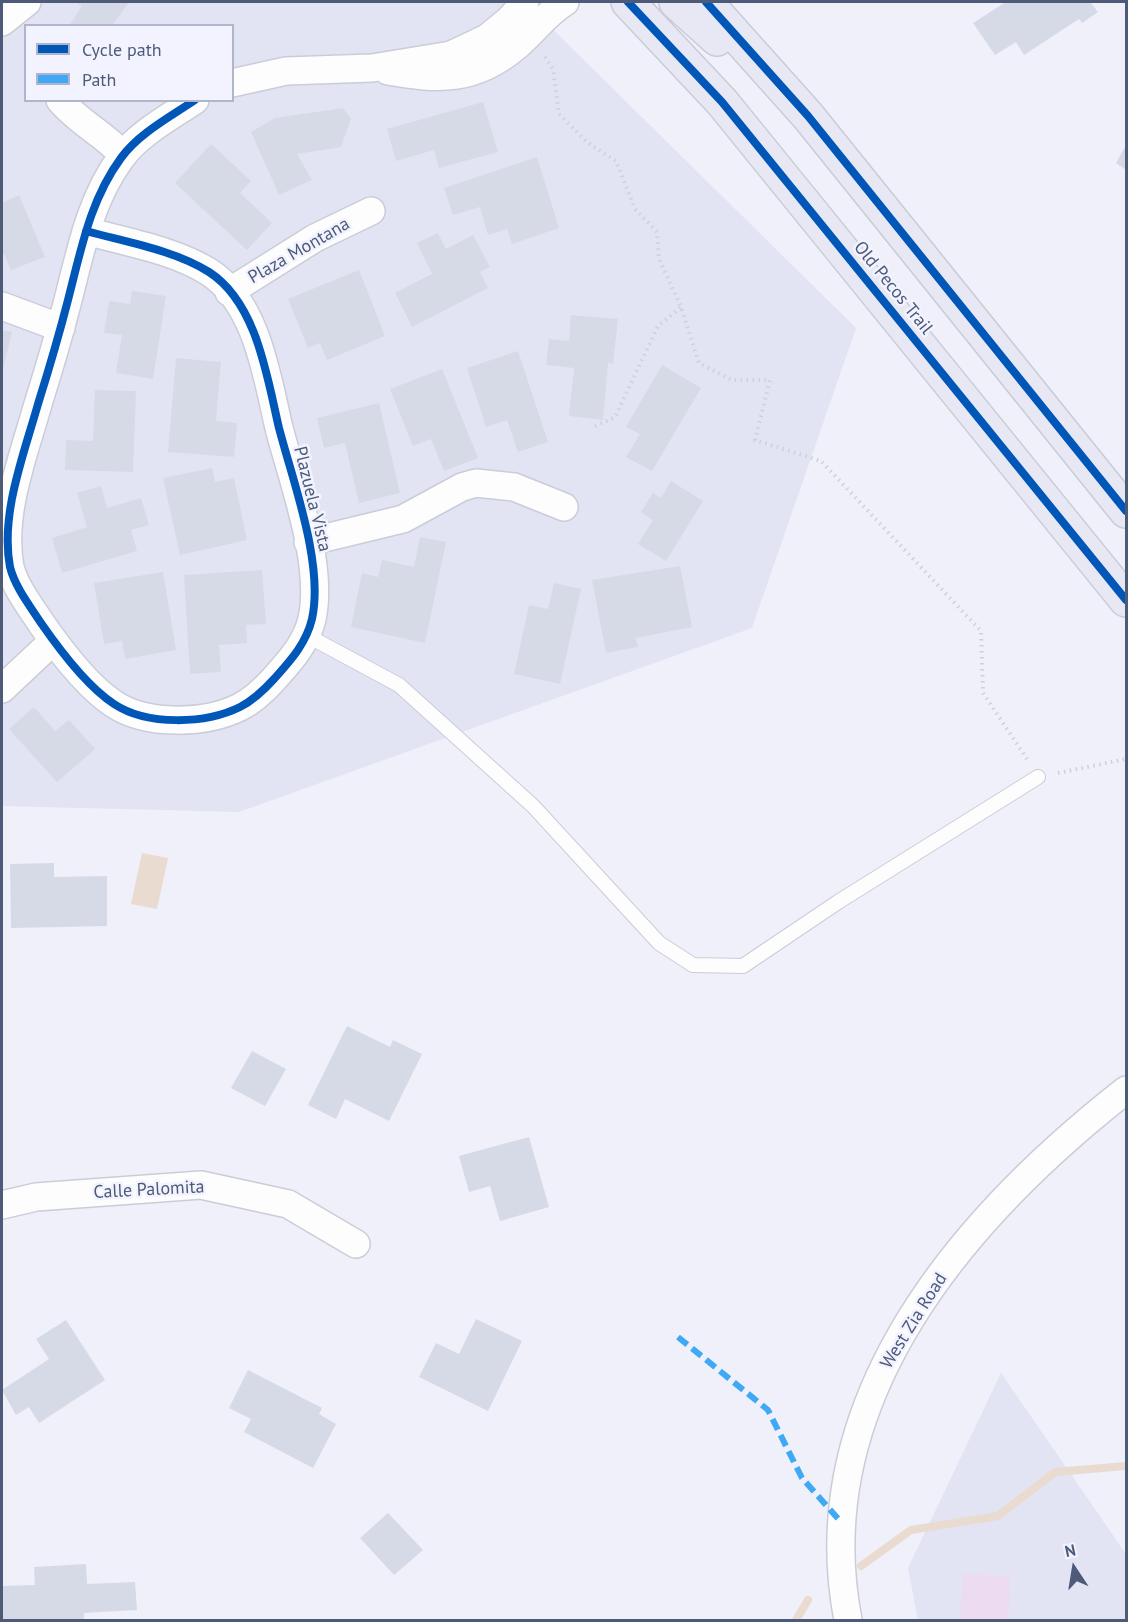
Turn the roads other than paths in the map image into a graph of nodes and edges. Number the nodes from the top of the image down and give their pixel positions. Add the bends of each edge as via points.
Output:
1 (525, 2) edge
2 (565, 2) edge
3 (628, 2) edge
4 (676, 2) edge
5 (706, 2) edge
6 (372, 68) junction
7 (234, 82) edge
8 (62, 102) edge
9 (192, 102) edge
10 (808, 116) junction
11 (123, 155) junction
12 (370, 211) dead end
13 (86, 231) junction
14 (229, 292) junction
15 (2, 306) edge
16 (61, 328) junction
17 (564, 507) dead end
18 (1126, 512) edge
19 (308, 542) junction
20 (1126, 600) edge
21 (306, 634) junction
22 (53, 641) junction
23 (2, 689) edge
24 (1038, 777) road end
25 (1126, 1090) edge
26 (2, 1205) edge
27 (356, 1244) dead end
28 (848, 1620) edge

1 - 6 street via 509,20 476,44 451,55
2 - 6 street via 518,45 481,68 431,78
3 - 20 main road, Old Pecos Trail via 722,102
4 - 10 main road
5 - 10 main road
6 - 7 street via 286,71
8 - 11 street
9 - 11 street, Plazuela Vista
10 - 18 main road
11 - 13 street, Plazuela Vista via 94,203
12 - 14 street, Plaza Montana via 315,238
13 - 14 street, Plazuela Vista via 189,261 220,280
13 - 16 street, Plazuela Vista
14 - 19 street, Plazuela Vista via 242,308 265,370
15 - 16 street
16 - 22 street, Plazuela Vista via 12,495 7,547 10,570 21,593
17 - 19 street via 514,487 476,483 404,519
19 - 21 street, Plazuela Vista via 314,590 312,618
21 - 22 street, Plazuela Vista via 295,656 261,693 241,707 203,718 175,719 147,716 117,706
21 - 24 lane via 399,685 533,806 659,943 693,965 743,966
22 - 23 street
25 - 28 street, West Zia Road via 1047,1155 986,1218 924,1298 899,1338 864,1413 848,1468 839,1539
26 - 27 street, Calle Palomita via 36,1197 201,1185 288,1204

